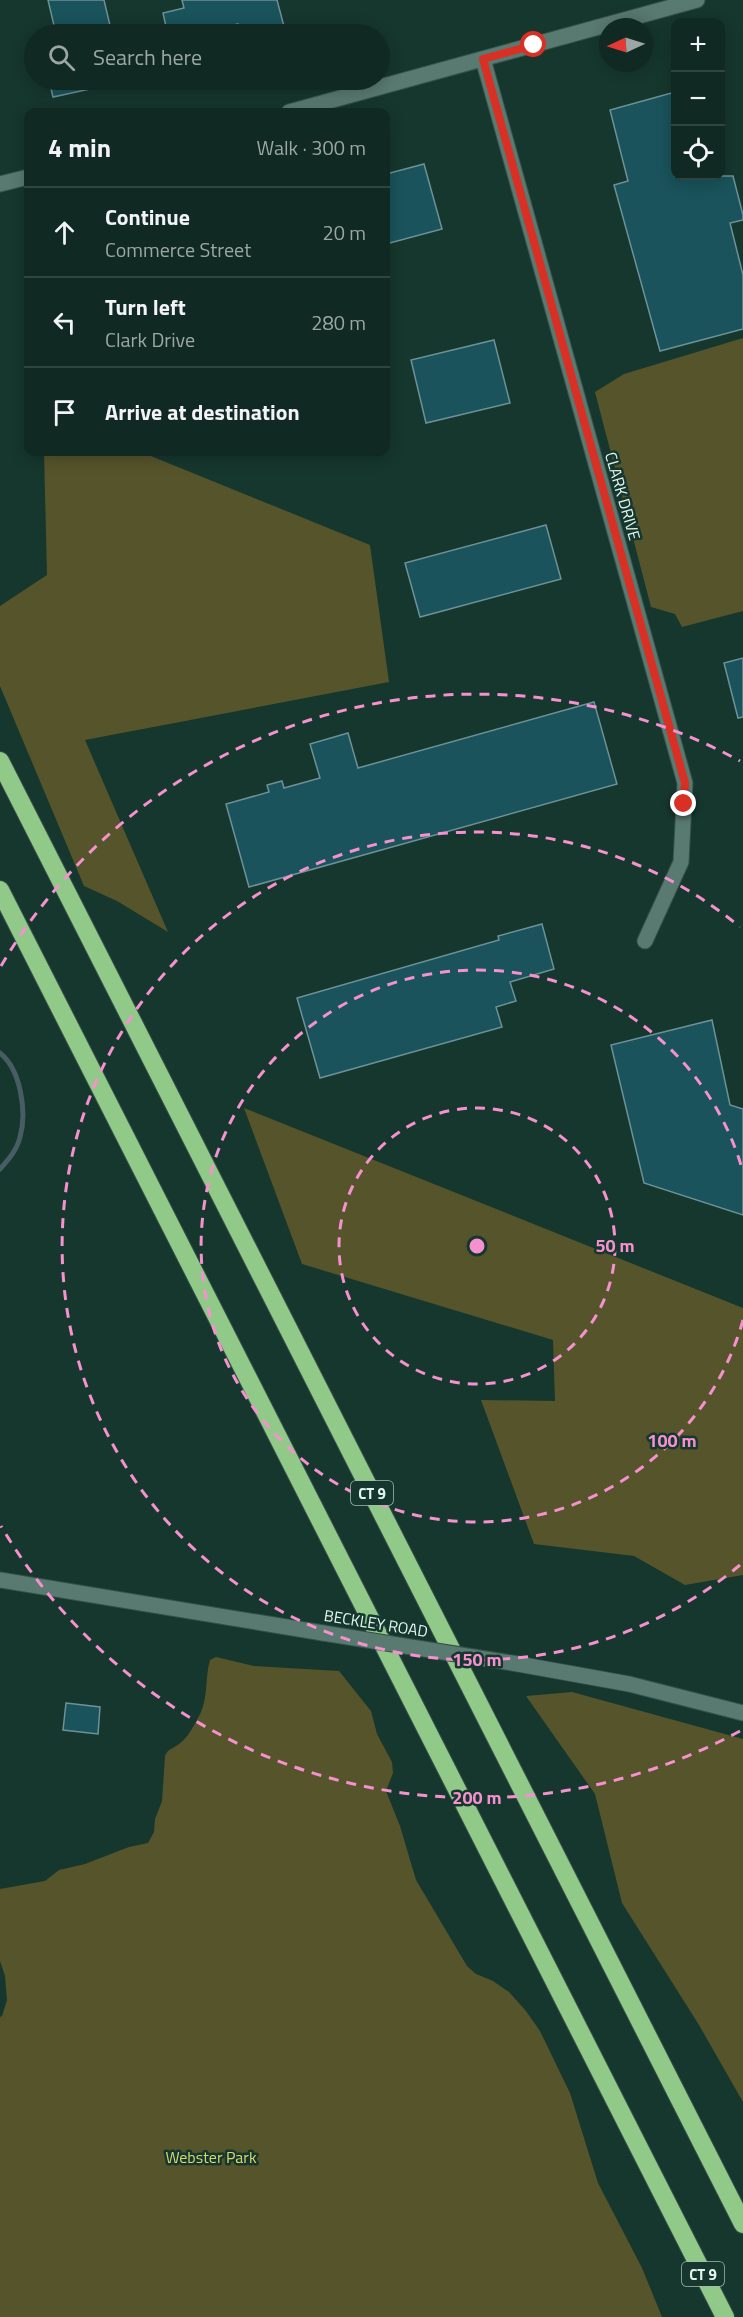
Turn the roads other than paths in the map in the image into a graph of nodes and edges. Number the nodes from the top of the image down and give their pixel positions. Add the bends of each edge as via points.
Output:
1 (697, 0) edge
2 (483, 59) junction
3 (390, 84) edge
4 (370, 90) edge
5 (304, 108) edge
6 (24, 178) edge
7 (0, 184) edge
8 (0, 761) edge
9 (0, 890) edge
10 (645, 941) dead end
11 (0, 1580) edge
12 (743, 1713) edge
13 (743, 2224) edge
14 (725, 2317) edge

1 - 2 street
2 - 3 street
2 - 10 street, CLARK DRIVE via 685,783 681,862
4 - 5 street
6 - 7 street
8 - 13 highway, CT 9
9 - 14 highway, CT 9
11 - 12 street, BECKLEY ROAD, bridge via 518,1664 638,1686

